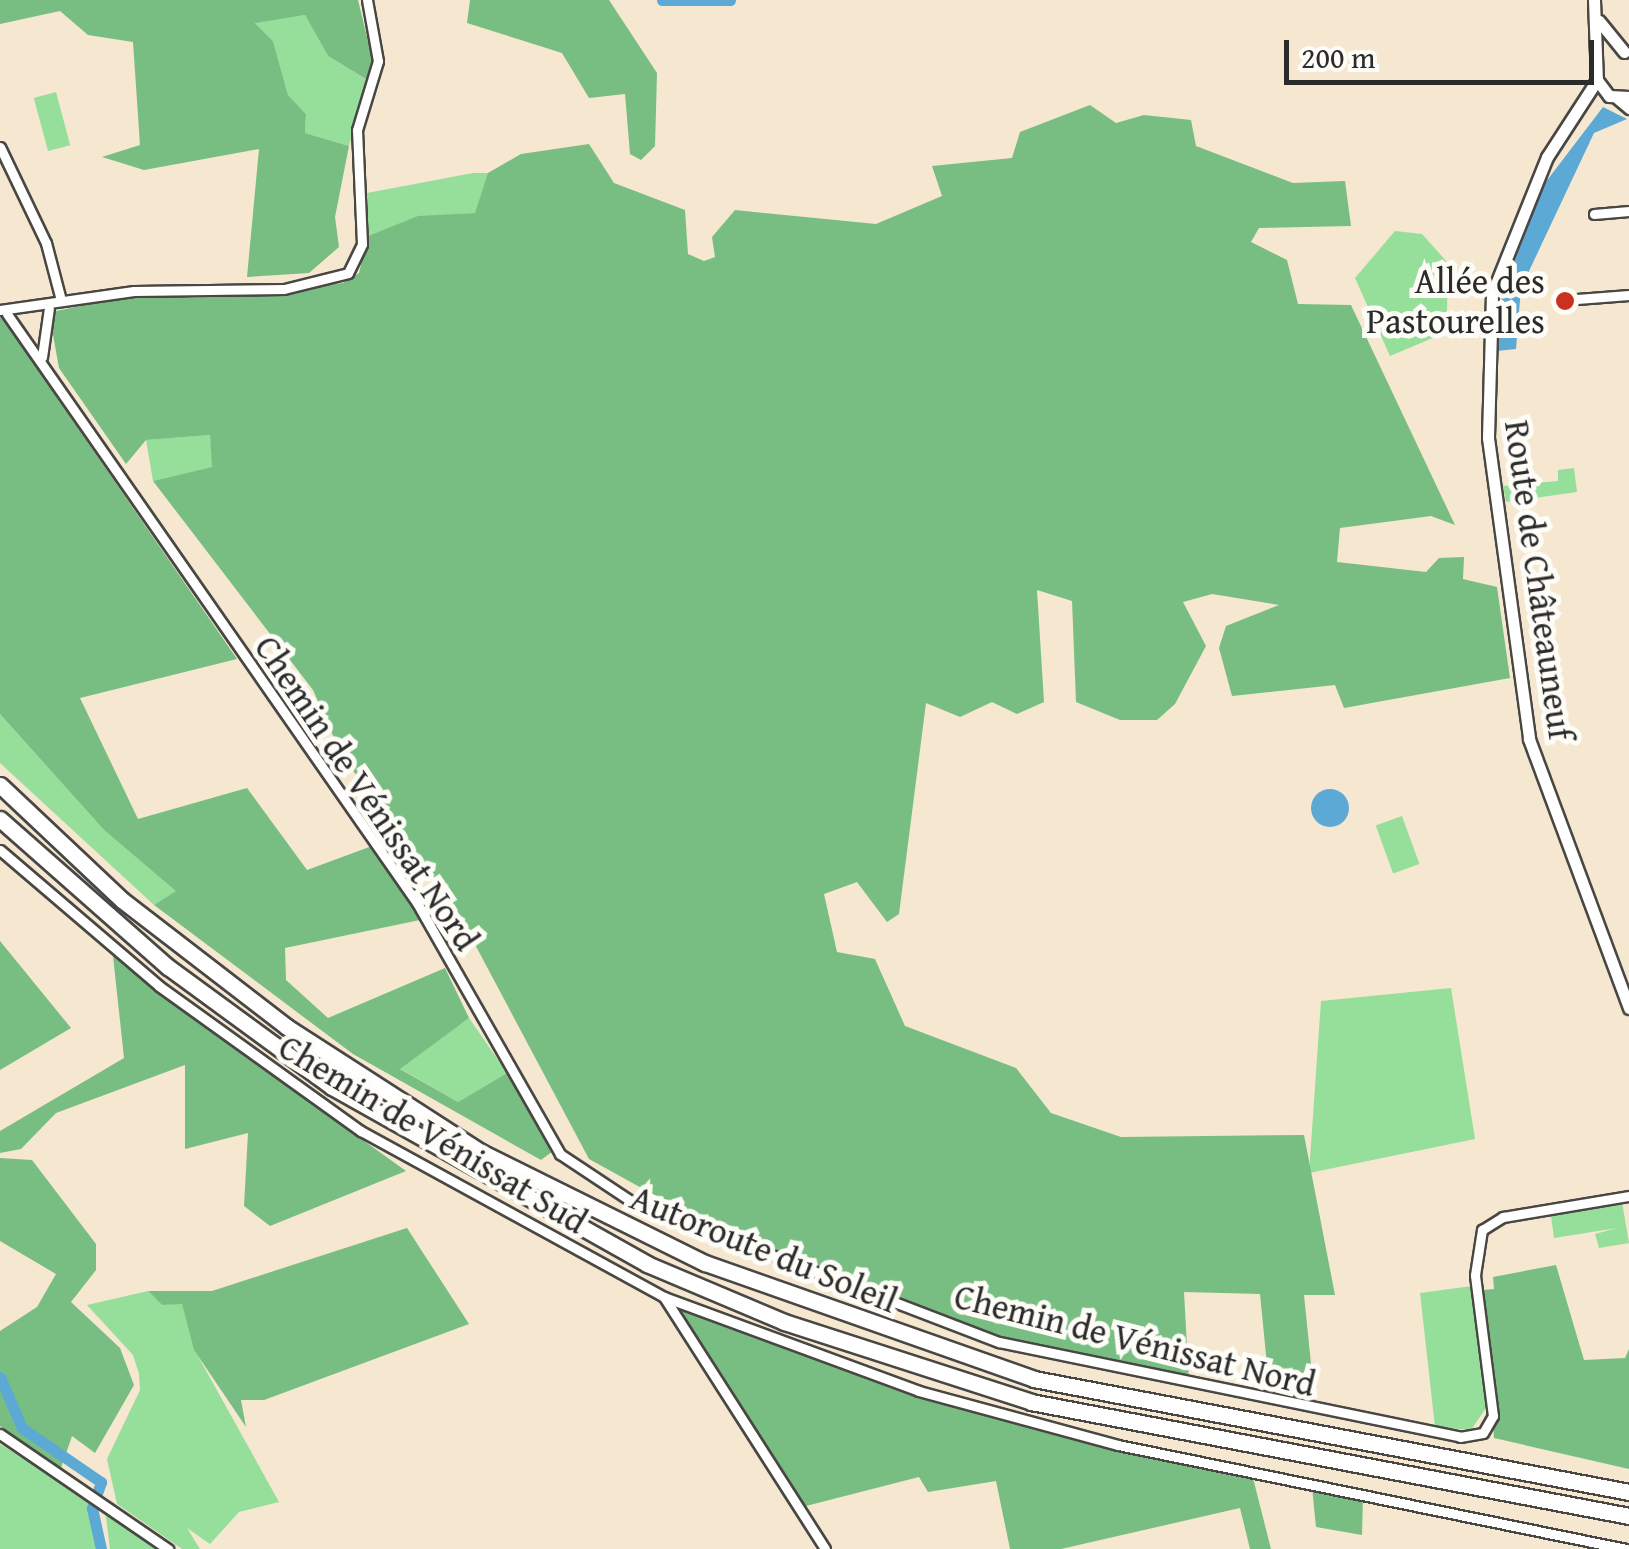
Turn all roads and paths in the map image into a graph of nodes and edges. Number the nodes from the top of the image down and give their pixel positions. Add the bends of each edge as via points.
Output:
1 (367, 0) edge
2 (1594, 0) edge
3 (1596, 18) junction
4 (1627, 52) edge
5 (1600, 63) junction
6 (1597, 80) junction
7 (1618, 97) edge
8 (1584, 106) junction
9 (1629, 109) edge
10 (0, 147) edge
11 (1629, 212) edge
12 (1594, 214) dead end
13 (1629, 295) edge
14 (61, 300) junction
15 (1564, 300) dead end
16 (48, 308) junction
17 (4, 312) edge
18 (42, 357) junction
19 (0, 785) edge
20 (0, 820) edge
21 (0, 850) edge
22 (1629, 1008) edge
23 (1629, 1196) edge
24 (664, 1297) junction
25 (0, 1434) edge
26 (1629, 1492) edge
27 (1629, 1516) edge
28 (168, 1549) edge
29 (825, 1549) edge
30 (1626, 1549) edge

1 - 14 street via 378,61 357,130 362,244 348,273 284,289
2 - 3 main road, Route de Châteauneuf
3 - 4 main road
3 - 5 main road, Route de Châteauneuf
4 - 5 main road
5 - 6 main road, Route de Châteauneuf
6 - 7 main road
6 - 8 main road, Route de Châteauneuf
7 - 8 main road
7 - 9 street
8 - 22 main road, Route de Châteauneuf via 1547,156 1492,294 1490,475 1529,739
10 - 14 street via 46,243
11 - 12 street
13 - 15 street
14 - 16 street
16 - 17 street
16 - 18 street
17 - 18 street, Chemin de Vénissat Nord
18 - 23 street, Chemin de Vénissat Nord via 83,430 417,903 560,1154 631,1201 999,1342 1460,1437 1483,1433 1493,1416 1475,1275 1482,1230 1504,1217
19 - 26 highway, Autoroute du Soleil via 122,900 286,1028 481,1152 705,1264 1034,1378
20 - 27 highway, Autoroute du Soleil via 168,966 332,1087 648,1264 784,1322 1031,1402
21 - 24 street, Chemin de Vénissat Sud via 159,986 361,1131
24 - 29 street, Chemin de Vénissat Sud
24 - 30 street via 919,1391 1118,1445
25 - 28 street

